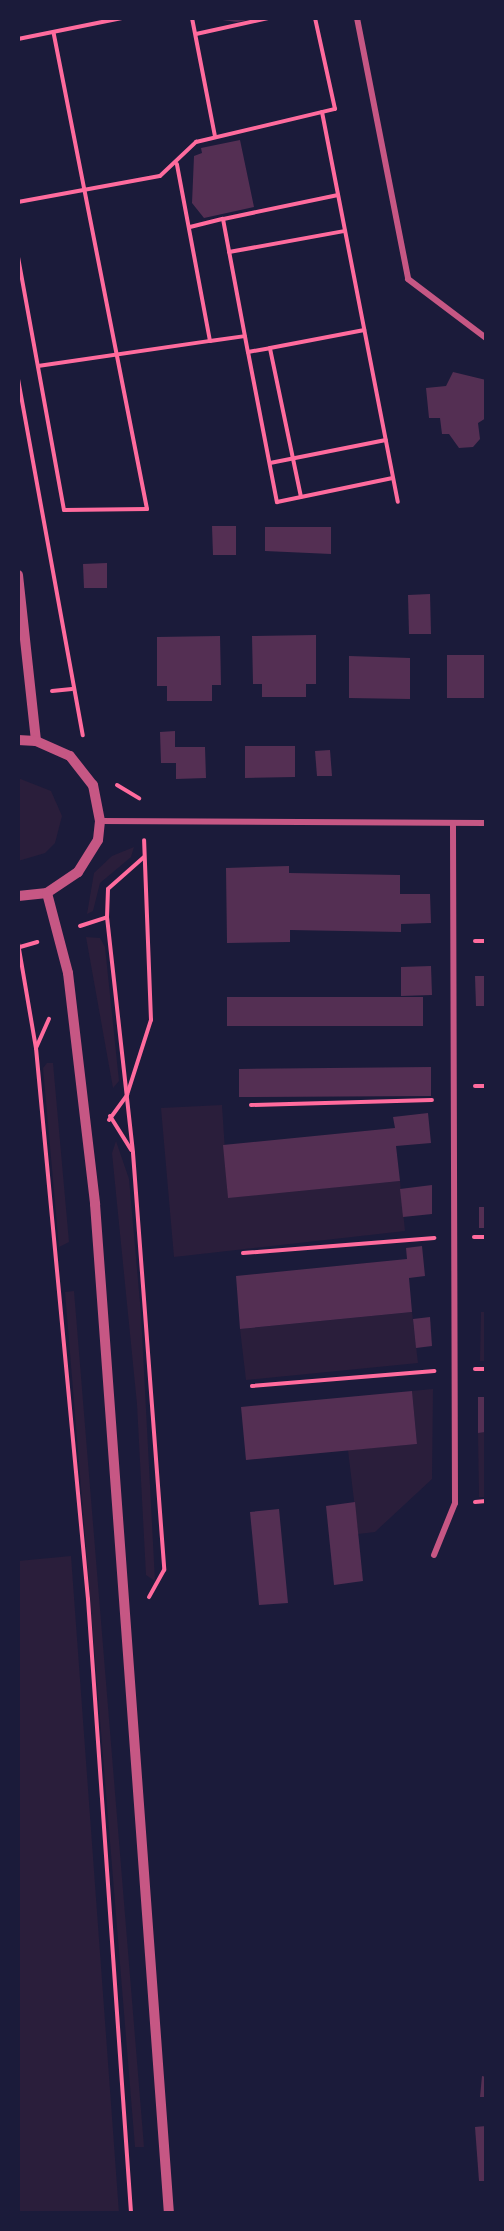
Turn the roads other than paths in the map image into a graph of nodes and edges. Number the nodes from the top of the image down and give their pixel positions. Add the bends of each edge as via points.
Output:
1 (357, 18) edge
2 (486, 338) edge
3 (18, 575) edge
4 (18, 740) edge
5 (36, 741) junction
6 (100, 821) junction
7 (453, 823) junction
8 (486, 823) edge
9 (47, 893) junction
10 (18, 896) edge
11 (434, 1555) dead end
12 (169, 2213) edge

1 - 2 street via 408,279
3 - 5 street
4 - 5 street
5 - 6 street via 70,756 83,769 99,803
6 - 7 street
6 - 9 street via 98,840 78,872
7 - 8 street
7 - 11 street via 455,1503
9 - 10 street
9 - 12 street via 68,973 95,1204

